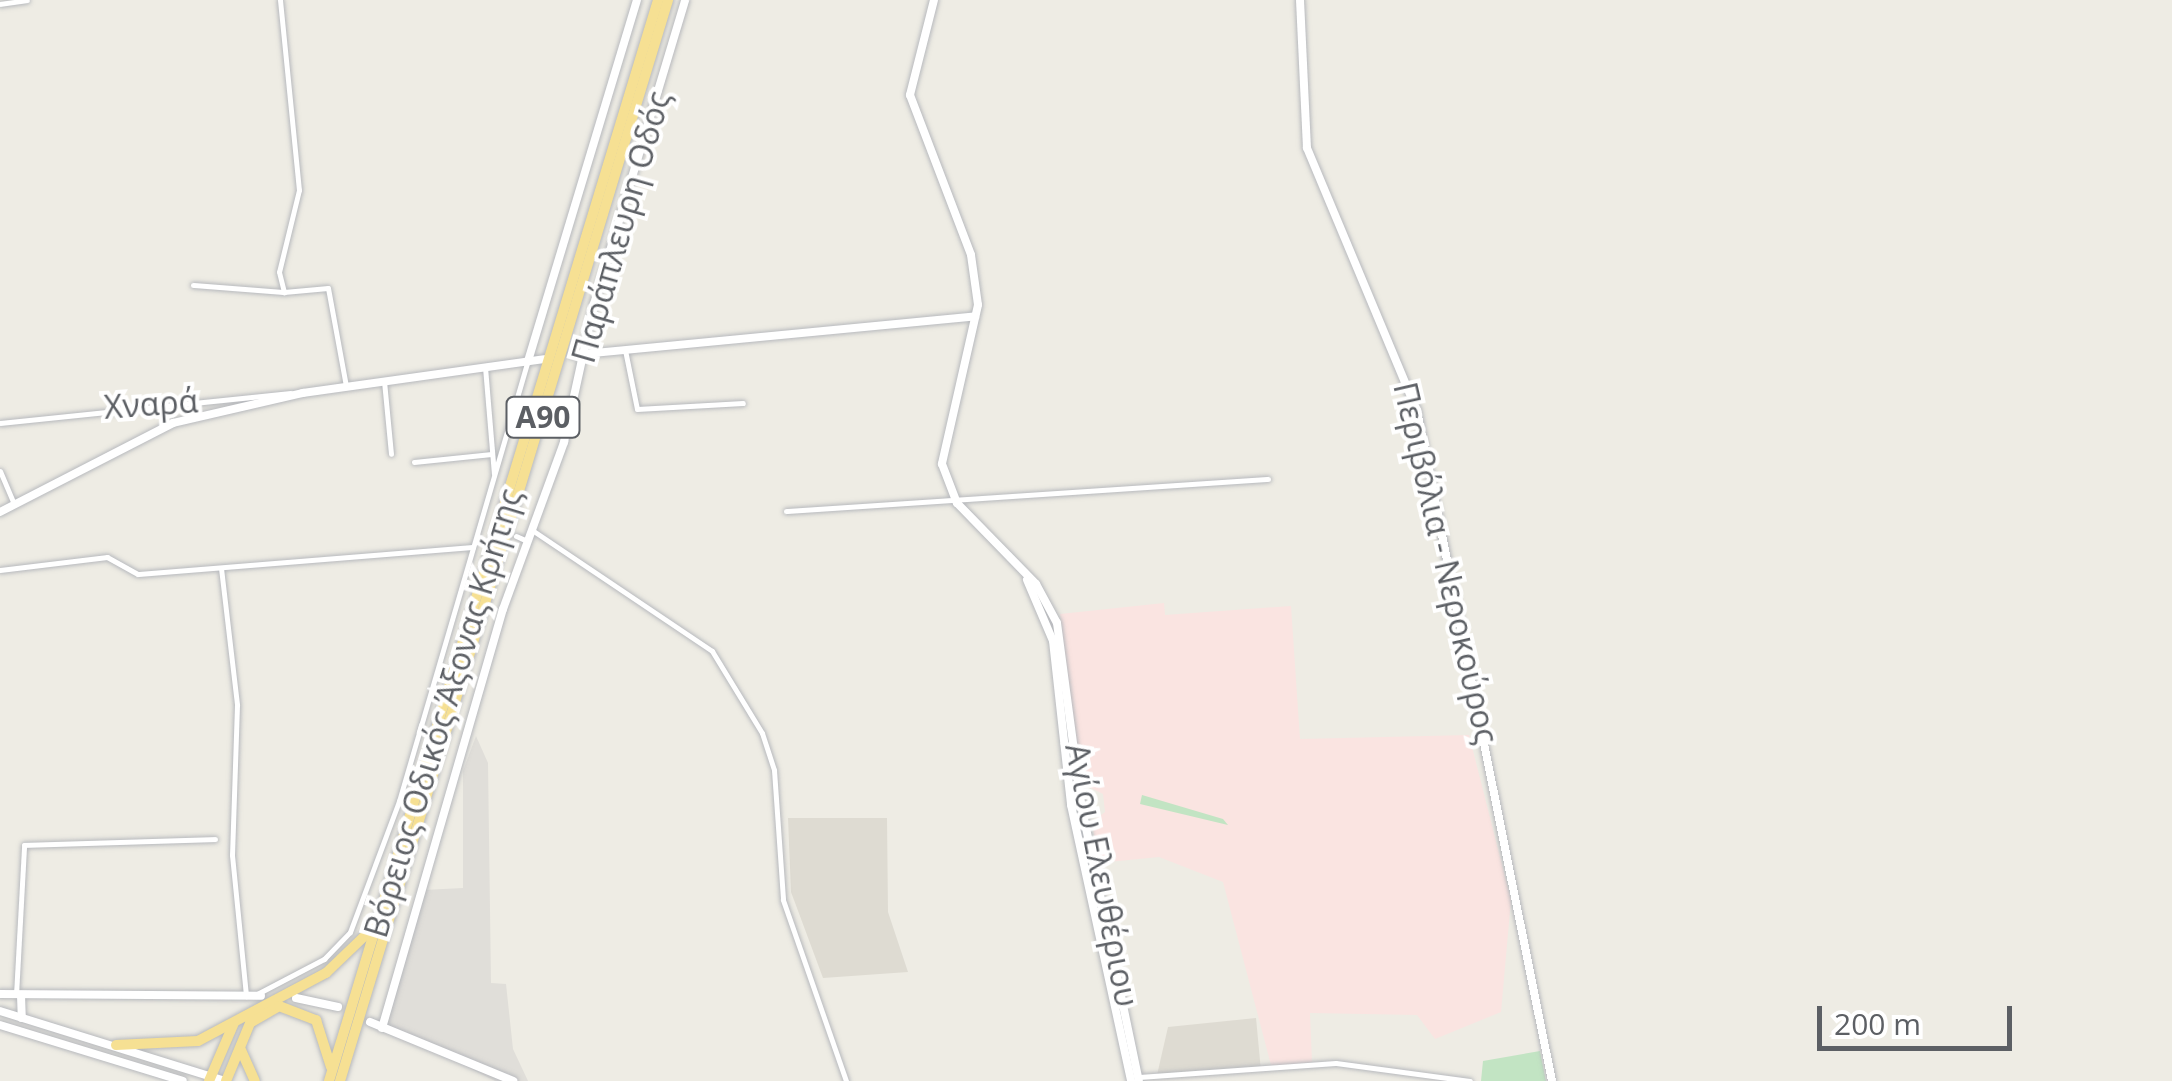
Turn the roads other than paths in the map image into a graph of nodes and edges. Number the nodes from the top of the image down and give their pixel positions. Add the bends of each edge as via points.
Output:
1 (27, 0) edge
2 (280, 0) edge
3 (637, 0) edge
4 (658, 0) edge
5 (668, 0) edge
6 (685, 0) edge
7 (934, 0) edge
8 (1300, 0) edge
9 (0, 4) edge
10 (193, 285) dead end
11 (284, 292) junction
12 (976, 316) junction
13 (624, 348) junction
14 (578, 354) junction
15 (544, 359) dead end
16 (528, 361) junction
17 (485, 367) junction
18 (384, 381) junction
19 (346, 386) junction
20 (303, 393) junction
21 (742, 404) dead end
22 (0, 423) edge
23 (391, 454) dead end
24 (492, 454) junction
25 (414, 462) dead end
26 (0, 471) edge
27 (495, 477) junction
28 (1268, 479) dead end
29 (957, 503) junction
30 (14, 504) junction
31 (786, 511) dead end
32 (0, 512) edge
33 (479, 528) junction
34 (490, 530) dead end
35 (532, 530) junction
36 (516, 536) dead end
37 (527, 540) junction
38 (473, 547) junction
39 (220, 568) junction
40 (0, 570) edge
41 (215, 839) dead end
42 (380, 920) junction
43 (0, 994) edge
44 (18, 995) junction
45 (253, 996) junction
46 (296, 998) dead end
47 (338, 1007) dead end
48 (0, 1011) edge
49 (241, 1015) junction
50 (22, 1018) junction
51 (370, 1022) dead end
52 (0, 1025) edge
53 (382, 1028) junction
54 (240, 1044) junction
55 (116, 1046) junction
56 (334, 1078) edge
57 (210, 1079) edge
58 (1136, 1080) edge
59 (184, 1081) edge
60 (225, 1081) edge
61 (255, 1081) edge
62 (513, 1081) edge
63 (846, 1081) edge
64 (1470, 1081) edge
65 (1552, 1081) edge

1 - 9 street
2 - 11 street via 299,190 295,232 277,256
3 - 16 street, Παράπλευρη Οδός
4 - 42 highway, Βόρειος Οδικός Άξονας Κρήτης / Α90
5 - 56 highway, Βόρειος Οδικός Άξονας Κρήτης / Α90
6 - 14 street, Παράπλευρη Οδός
7 - 12 street, Αγίου Ελευθέριου via 910,95 971,255
8 - 65 street, Περιβόλια - Νεροκούρος via 1306,148 1417,411
10 - 11 street
11 - 19 street via 328,288
12 - 13 street
12 - 29 street, Αγίου Ελευθέριου via 941,445
13 - 14 street
13 - 21 street via 637,409
14 - 35 street, Παράπλευρη Οδός
15 - 16 street, Χναρά
16 - 17 street, Χναρά
16 - 27 street
17 - 18 street, Χναρά
17 - 24 street
18 - 19 street, Χναρά
18 - 23 street
19 - 20 street, Χναρά
20 - 22 street, Χναρά via 109,405
20 - 30 street, Χναρά via 156,429
24 - 25 street
24 - 27 street
26 - 30 street
27 - 33 street
28 - 29 street
29 - 31 street
29 - 58 street, Αγίου Ελευθέριου via 1017,563 1062,639 1081,804
30 - 32 street, Χναρά
33 - 34 street
33 - 38 street
35 - 37 street, Παράπλευρη Οδός
35 - 63 street via 712,652 762,733 774,770 783,900
36 - 37 street
37 - 53 street, Παράπλευρη Οδός
38 - 39 street
38 - 45 street via 400,801 350,932 324,959
39 - 40 street via 132,574 107,557
39 - 45 street via 236,705 232,855
41 - 44 street via 24,844
42 - 49 highway via 326,973
42 - 56 highway, Βόρειος Οδικός Άξονας Κρήτης / Α90
43 - 44 street
44 - 45 street
44 - 50 street
46 - 47 street
48 - 50 street
49 - 55 highway via 174,1048
49 - 57 highway
50 - 55 street
51 - 53 street
52 - 59 street
53 - 62 street
54 - 56 highway via 262,1011 301,1008 326,1037
54 - 60 highway
54 - 61 highway
55 - 57 street
57 - 60 street
58 - 64 street via 1336,1064

